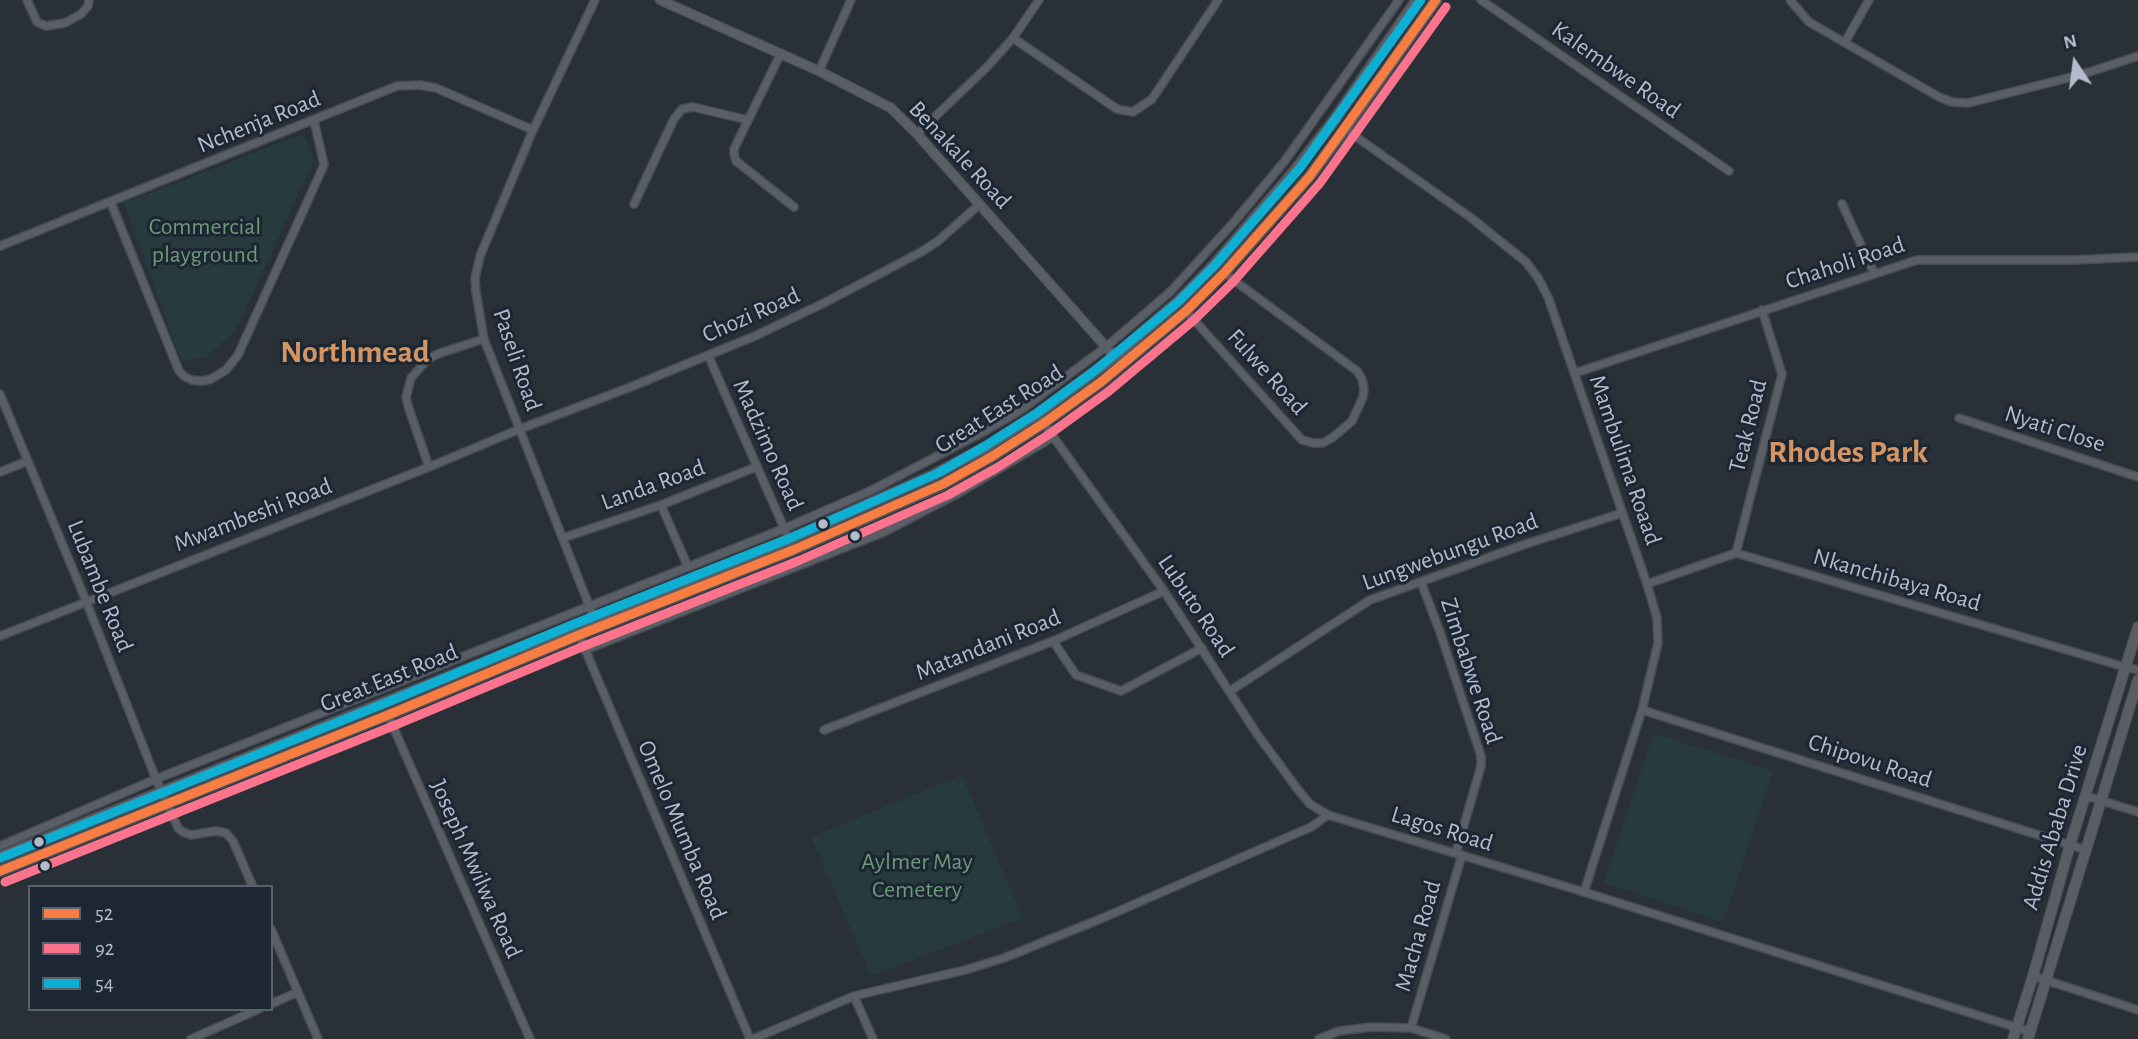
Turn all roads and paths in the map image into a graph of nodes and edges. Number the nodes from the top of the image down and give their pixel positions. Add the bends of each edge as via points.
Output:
1 (27, 0) edge
2 (89, 0) edge
3 (595, 0) edge
4 (660, 0) edge
5 (851, 0) edge
6 (1039, 0) edge
7 (1218, 0) edge
8 (1399, 0) edge
9 (1417, 0) edge
10 (1436, 0) edge
11 (1481, 0) edge
12 (1790, 0) edge
13 (1869, 0) edge
14 (1013, 38) junction
15 (1845, 42) junction
16 (781, 54) junction
17 (2138, 56) edge
18 (819, 71) junction
19 (314, 120) junction
20 (748, 120) junction
21 (533, 130) junction
22 (1345, 130) junction
23 (917, 134) junction
24 (1729, 171) dead end
25 (110, 203) junction
26 (634, 204) dead end
27 (980, 204) junction
28 (1842, 204) dead end
29 (794, 207) dead end
30 (0, 246) edge
31 (2138, 257) edge
32 (1224, 273) junction
33 (1874, 273) junction
34 (1762, 310) junction
35 (1186, 312) junction
36 (484, 339) junction
37 (1106, 347) junction
38 (708, 355) junction
39 (1115, 357) junction
40 (1575, 373) junction
41 (0, 394) edge
42 (1959, 418) dead end
43 (1041, 419) junction
44 (520, 429) junction
45 (1054, 437) junction
46 (28, 461) junction
47 (429, 467) junction
48 (756, 467) junction
49 (0, 472) edge
50 (2138, 477) edge
51 (661, 505) junction
52 (1622, 513) junction
53 (783, 529) junction
54 (563, 538) junction
55 (791, 545) junction
56 (1736, 552) junction
57 (688, 567) junction
58 (668, 575) junction
59 (1421, 582) junction
60 (1647, 584) junction
61 (673, 587) junction
62 (1164, 591) junction
63 (86, 601) junction
64 (590, 607) junction
65 (594, 618) junction
66 (2138, 627) edge
67 (579, 635) junction
68 (0, 636) edge
69 (1053, 641) junction
70 (1202, 648) junction
71 (585, 650) junction
72 (2124, 667) junction
73 (2138, 670) edge
74 (2138, 680) edge
75 (1230, 691) junction
76 (1642, 710) junction
77 (388, 715) junction
78 (824, 730) dead end
79 (156, 779) junction
80 (2086, 796) junction
81 (164, 798) junction
82 (2102, 801) junction
83 (2138, 812) edge
84 (1328, 816) junction
85 (2070, 845) junction
86 (0, 846) edge
87 (2086, 850) junction
88 (1459, 854) junction
89 (0, 856) edge
90 (0, 871) edge
91 (252, 885) edge
92 (1584, 892) junction
93 (273, 934) edge
94 (2033, 976) junction
95 (2047, 981) junction
96 (298, 992) junction
97 (854, 996) junction
98 (273, 1003) edge
99 (2138, 1010) edge
100 (254, 1011) edge
101 (1411, 1028) junction
102 (2017, 1028) junction
103 (2029, 1036) edge
104 (191, 1039) edge
105 (318, 1039) edge
106 (530, 1039) edge
107 (751, 1039) edge
108 (873, 1039) edge
109 (1319, 1039) edge
110 (1446, 1039) edge
111 (2013, 1039) edge

1 - 2 street via 37,22 46,26 81,14
3 - 21 street, Paseli Road
4 - 16 street, Benakale Road
5 - 18 street
6 - 14 street
7 - 14 street via 1153,99 1133,112 1117,109
8 - 37 street via 1284,162 1234,222 1170,292
9 - 39 main road, Great East Road via 1293,173 1216,263
10 - 22 main road, Great East Road
11 - 24 street, Kalembwe Road
12 - 15 street via 1809,22
13 - 15 street
14 - 23 street
15 - 17 street via 1939,97 1968,103
16 - 18 street, Benakale Road
16 - 20 street
18 - 23 street, Benakale Road via 887,106
19 - 21 street, Nchenja Road via 390,88 420,85
19 - 25 street, Nchenja Road
19 - 25 street via 324,165 238,355 211,379 192,380 179,371
20 - 26 street via 693,107 682,110
20 - 29 street via 734,149 736,161
21 - 36 street, Paseli Road via 477,267
22 - 32 main road, Great East Road
22 - 40 street, Mambulima Roaad via 1526,262 1548,296
23 - 27 street, Benakale Road
25 - 30 street, Nchenja Road
27 - 37 street, Benakale Road
27 - 38 street, Chozi Road via 912,257
28 - 33 street
31 - 33 street, Chaholi Road via 1917,260
32 - 35 main road, Great East Road
32 - 35 street, Fulwe Road via 1356,371 1364,389 1352,421 1322,443 1302,440
33 - 34 street, Chaholi Road
34 - 40 street, Chaholi Road
34 - 56 street, Teak Road via 1782,374
35 - 43 main road, Great East Road via 1101,382
36 - 44 street, Paseli Road
36 - 47 street via 428,359 411,378 406,397
37 - 39 street, Benakale Road
37 - 53 street via 985,431 872,490
38 - 44 street, Chozi Road
38 - 48 street, Madzimo Road
39 - 43 main road, Great East Road
40 - 52 street, Mambulima Roaad
41 - 46 street, Lubambe Road
42 - 50 street, Nyati Close
43 - 45 street, Lubuto Road
43 - 55 main road, Great East Road via 991,457 943,484
44 - 47 street, Mwambeshi Road
44 - 54 street, Paseli Road
45 - 62 street, Lubuto Road
45 - 71 street via 884,532
46 - 49 street
46 - 63 street, Lubambe Road
47 - 63 street, Mwambeshi Road
48 - 51 street, Landa Road
48 - 53 street, Madzimo Road
51 - 54 street, Landa Road
51 - 57 street
52 - 59 street, Lungwebungu Road
52 - 60 street, Mambulima Roaad
53 - 55 street, Madzimo Road
53 - 57 street
54 - 64 street, Paseli Road
55 - 61 main road, Great East Road
55 - 67 main road, Great East Road
56 - 60 street
56 - 72 street, Nkanchibaya Road
57 - 58 street
58 - 61 street
58 - 64 street
59 - 75 street, Lungwebungu Road via 1360,605
59 - 88 street, Zimbabwe Road via 1481,756
60 - 76 street, Mambulima Roaad via 1657,618 1658,643
61 - 65 main road, Great East Road
62 - 69 street, Matandani Road
62 - 70 street, Lubuto Road
63 - 68 street, Mwambeshi Road
63 - 79 street, Lubambe Road
64 - 65 street, Paseli Road
64 - 79 street
65 - 81 main road, Great East Road
66 - 72 main road, Addis Ababa Drive
67 - 71 street, Omelo Mumba Road
67 - 77 main road, Great East Road
69 - 70 street via 1076,675 1121,691
69 - 78 street, Matandani Road
70 - 75 street, Lubuto Road
71 - 107 street, Omelo Mumba Road
72 - 73 street, Nkanchibaya Road
72 - 80 main road, Addis Ababa Drive
74 - 82 main road, Addis Ababa Drive
75 - 84 street, Lubuto Road via 1299,791
76 - 85 street, Chipovu Road
76 - 92 street, Mambulima Roaad
77 - 81 main road, Great East Road
77 - 106 street, Joseph Mwilwa Road
79 - 81 street, Lubambe Road
79 - 86 street
80 - 82 street
80 - 85 main road, Addis Ababa Drive
81 - 89 main road, Great East Road
81 - 90 main road, Great East Road
81 - 91 street, Lubambe Road via 178,828 191,835 226,833
82 - 83 street
82 - 87 main road, Addis Ababa Drive
84 - 88 street, Lagos Road
84 - 97 street via 1003,958
85 - 87 street, Chipovu Road
85 - 94 main road, Addis Ababa Drive
87 - 95 main road, Addis Ababa Drive
88 - 92 street, Lagos Road
88 - 101 street, Macha Road
92 - 102 street, Lagos Road
93 - 96 street
94 - 95 street
94 - 102 main road, Addis Ababa Drive
95 - 99 street
95 - 103 main road, Addis Ababa Drive
96 - 98 street
96 - 105 street
97 - 107 street
97 - 108 street
100 - 104 street
101 - 109 street via 1354,1028
101 - 110 street
102 - 103 street, Lagos Road
102 - 111 main road, Addis Ababa Drive

